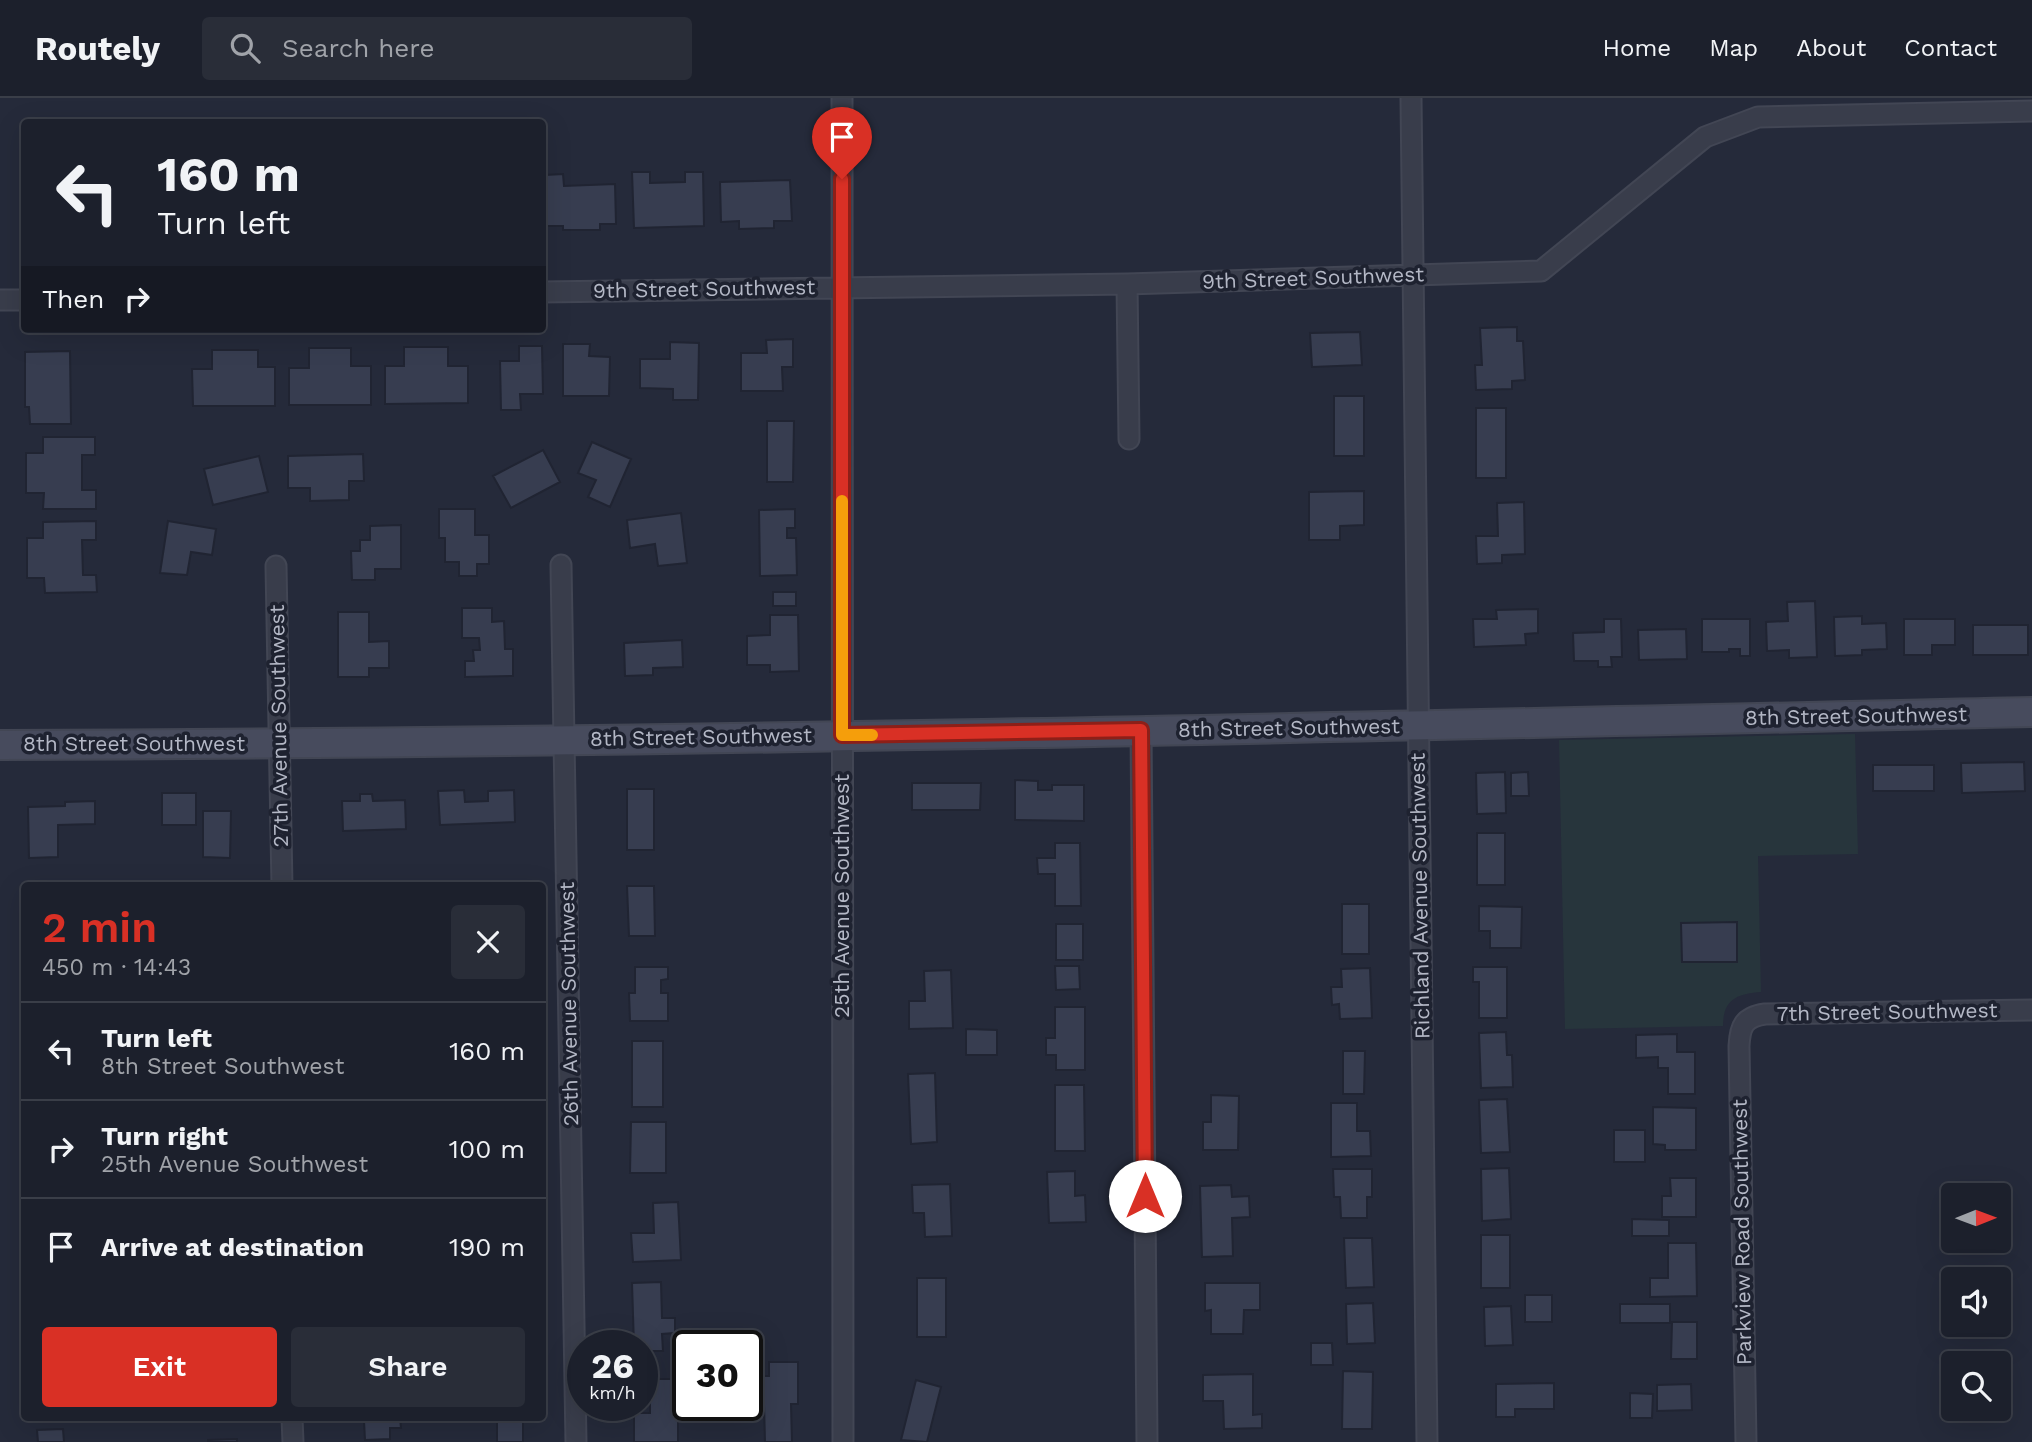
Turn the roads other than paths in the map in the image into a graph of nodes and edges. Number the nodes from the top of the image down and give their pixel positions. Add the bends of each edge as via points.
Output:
1 (842, 98) edge
2 (1411, 98) edge
3 (2032, 111) edge
4 (1412, 275) junction
5 (1127, 284) junction
6 (842, 287) junction
7 (546, 292) edge
8 (0, 300) edge
9 (21, 300) edge
10 (1129, 439) dead end
11 (561, 565) dead end
12 (276, 566) dead end
13 (2032, 712) edge
14 (1418, 726) junction
15 (1141, 730) junction
16 (842, 735) junction
17 (564, 739) junction
18 (279, 744) junction
19 (0, 745) edge
20 (282, 882) edge
21 (2032, 1010) edge
22 (1744, 1023) joint
23 (292, 1421) edge
24 (293, 1442) edge
25 (576, 1442) edge
26 (843, 1442) edge
27 (1147, 1442) edge
28 (1427, 1442) edge
29 (1746, 1442) edge

1 - 6 street, 25th Avenue Southwest
2 - 4 street, Richland Avenue Southwest
3 - 4 street, 9th Street Southwest via 1758,117 1705,137 1541,271
4 - 5 street, 9th Street Southwest
4 - 14 street, Richland Avenue Southwest
5 - 6 street, 9th Street Southwest
5 - 10 street
6 - 7 street, 9th Street Southwest
6 - 16 street, 25th Avenue Southwest
8 - 9 street
11 - 17 street, 26th Avenue Southwest
12 - 18 street, 27th Avenue Southwest
13 - 14 street, 8th Street Southwest
14 - 15 street, 8th Street Southwest
14 - 28 street, Richland Avenue Southwest
15 - 16 street, 8th Street Southwest
15 - 27 street
16 - 17 street, 8th Street Southwest
16 - 26 street, 25th Avenue Southwest
17 - 18 street, 8th Street Southwest
17 - 25 street, 26th Avenue Southwest
18 - 19 street, 8th Street Southwest
18 - 20 street, 27th Avenue Southwest
21 - 22 street, 7th Street Southwest via 1765,1014
22 - 29 street, Parkview Road Southwest via 1739,1046
23 - 24 street

